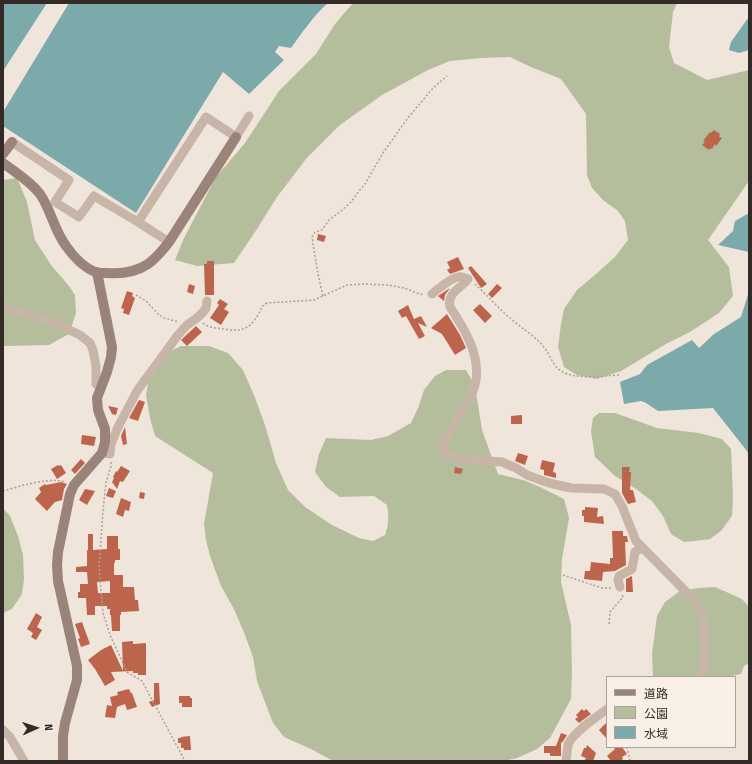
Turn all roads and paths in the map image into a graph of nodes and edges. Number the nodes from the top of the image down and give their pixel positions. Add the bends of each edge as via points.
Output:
1 (447, 76) dead end
2 (250, 116) dead end
3 (236, 137) junction
4 (12, 142) joint
5 (3, 154) edge
6 (3, 164) edge
7 (51, 204) junction
8 (138, 222) junction
9 (169, 242) junction
10 (97, 272) junction
11 (468, 279) junction
12 (432, 294) joint
13 (136, 295) dead end
14 (323, 296) junction
15 (207, 301) dead end
16 (3, 307) edge
17 (197, 318) junction
18 (183, 330) junction
19 (619, 375) dead end
20 (101, 386) junction
21 (106, 454) junction
22 (74, 485) junction
23 (3, 491) edge
24 (642, 548) junction
25 (563, 576) dead end
26 (620, 587) junction
27 (609, 624) dead end
28 (701, 676) edge
29 (606, 710) edge
30 (3, 730) edge
31 (627, 748) edge
32 (24, 761) edge
33 (63, 761) edge
34 (185, 761) edge
35 (566, 761) edge
36 (570, 761) edge
37 (574, 761) edge
38 (630, 761) edge

1 - 14 path via 407,119 351,202 329,220 322,230 313,234
2 - 3 street
3 - 8 street via 206,117
3 - 9 street
4 - 5 street
4 - 7 street via 69,180
6 - 7 street via 29,182
7 - 8 street via 79,216 94,196
7 - 10 street via 53,222 65,245 81,263
8 - 9 street
9 - 10 street via 153,260 141,268 123,273
10 - 20 street via 112,347
11 - 12 street via 457,277
11 - 19 path via 535,338 561,371 581,377
11 - 24 street via 453,293 449,303 472,348 476,379 470,399 444,440 445,453 454,458 502,462 549,483 611,492 622,506 636,541
12 - 14 path via 428,296 388,285 363,284 347,285
13 - 18 path via 146,301 159,315 180,323
14 - 17 path via 314,300 267,303 262,306 250,325 242,330 206,326
15 - 17 street via 206,308
16 - 20 street via 52,322 80,335 90,343 96,366 96,384
17 - 18 street
18 - 21 street via 137,391
20 - 21 street via 97,398 98,410 105,429
21 - 22 street
21 - 34 path via 111,466 102,511 99,568 103,613 127,672 142,681
22 - 23 path via 60,480 39,482
22 - 33 street via 68,502 57,565 77,666 77,680 63,736
24 - 26 street via 635,552 632,569 619,576
24 - 28 street via 696,602 703,616 705,660
25 - 26 path via 602,588
26 - 27 path via 623,597 610,612
29 - 35 street via 568,744
30 - 32 street
31 - 38 path
36 - 37 street

